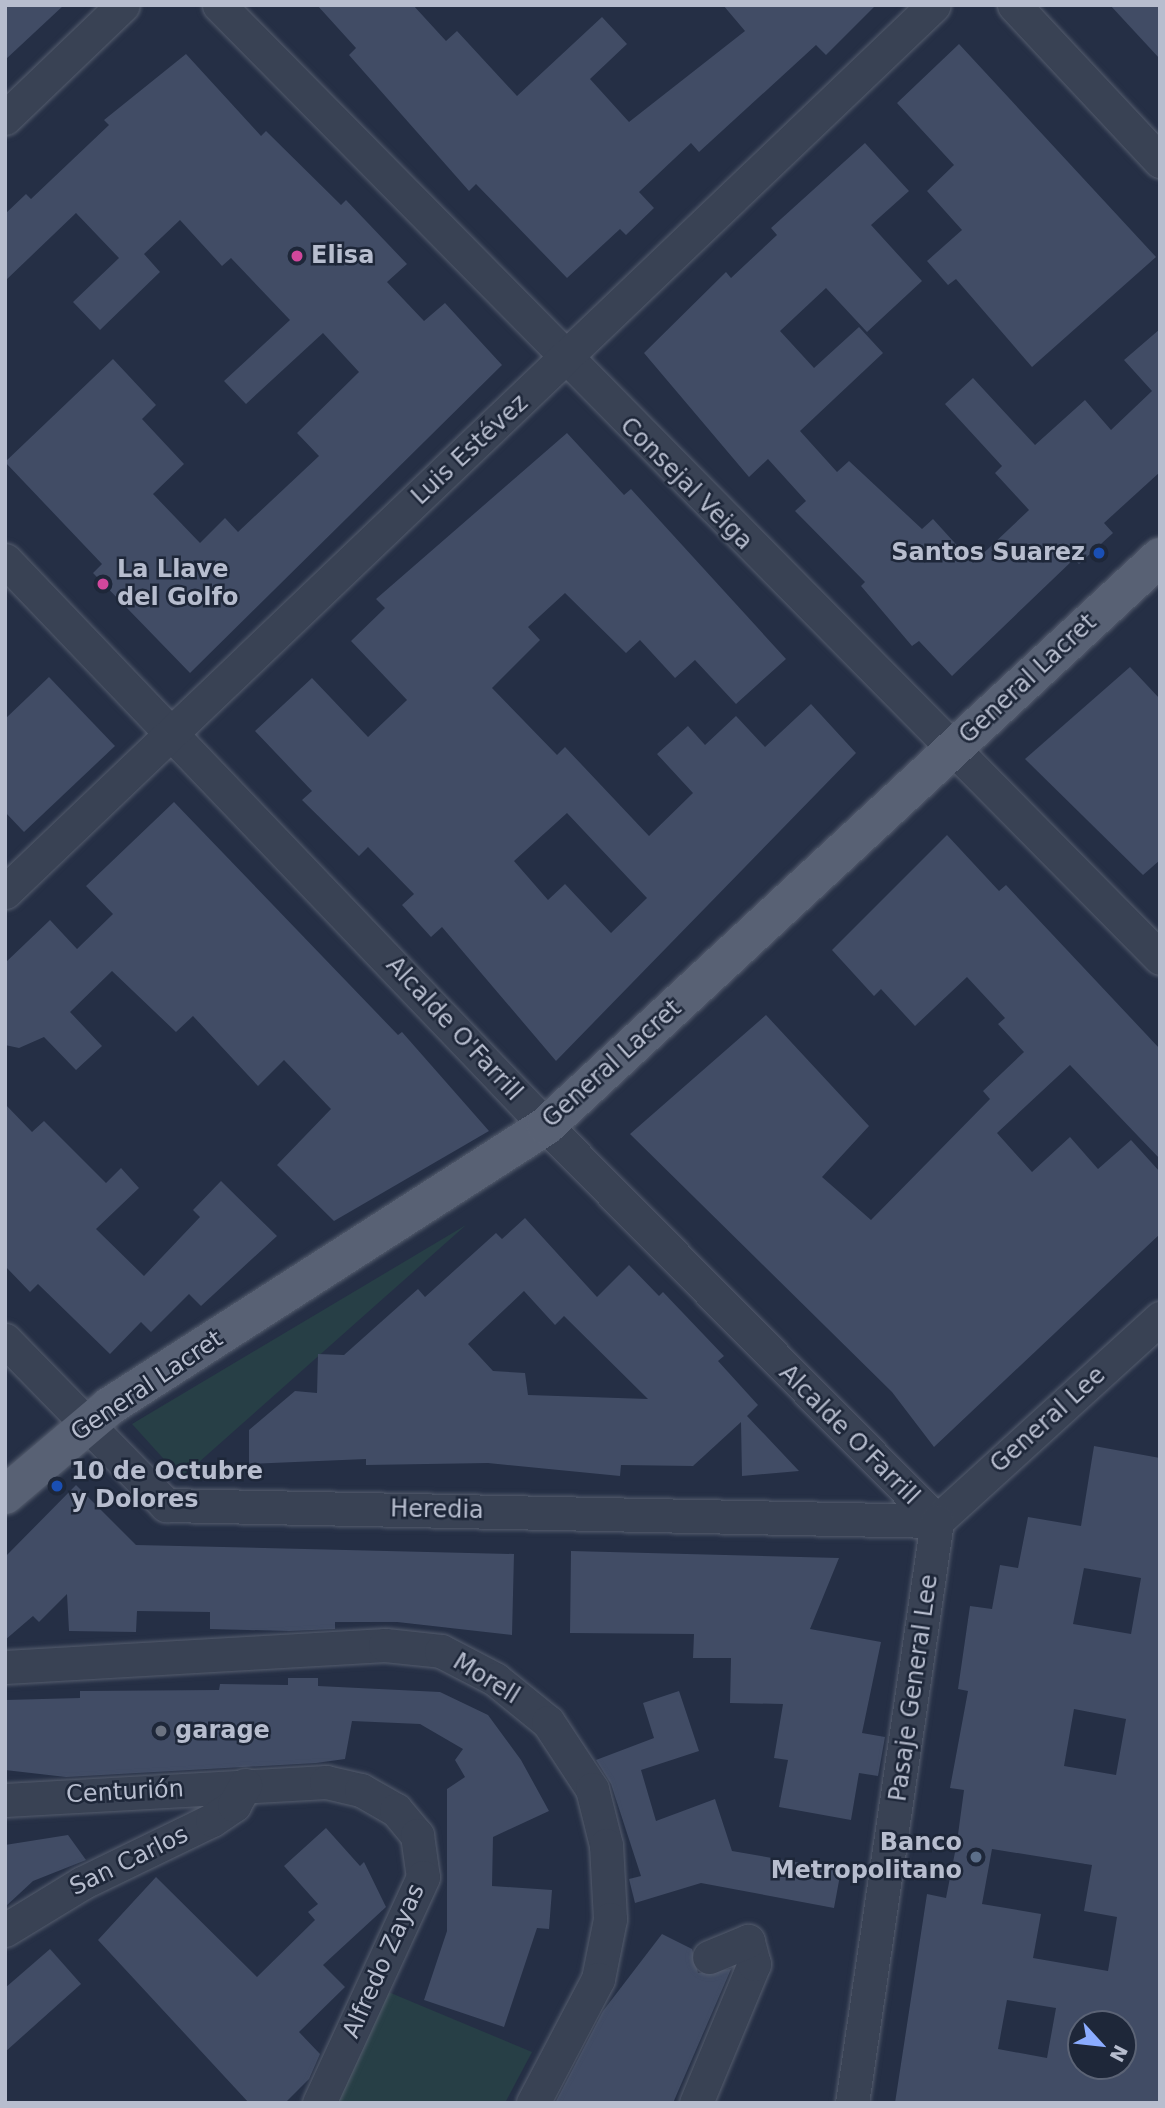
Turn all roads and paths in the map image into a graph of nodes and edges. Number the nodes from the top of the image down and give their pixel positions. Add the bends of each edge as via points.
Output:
1 (123, 5) edge
2 (219, 5) edge
3 (934, 5) edge
4 (1014, 5) edge
5 (5, 118) edge
6 (1160, 161) edge
7 (564, 361) junction
8 (1160, 557) edge
9 (5, 560) edge
10 (172, 731) junction
11 (951, 751) junction
12 (5, 892) edge
13 (1160, 958) edge
14 (546, 1126) junction
15 (1160, 1318) edge
16 (5, 1340) edge
17 (87, 1424) junction
18 (5, 1495) edge
19 (937, 1521) junction
20 (5, 1667) edge
21 (245, 1785) junction
22 (5, 1800) edge
23 (5, 1930) edge
24 (709, 1957) dead end
25 (319, 2103) edge
26 (533, 2103) edge
27 (696, 2103) edge
28 (852, 2103) edge

1 - 5 street
2 - 7 street, Consejal Veiga
3 - 7 street, Luis Estévez
4 - 6 street
7 - 10 street, Luis Estévez
7 - 11 street, Consejal Veiga
8 - 11 main road, General Lacret
9 - 10 street, Alcalde O'Farrill
10 - 12 street, Luis Estévez
10 - 14 street, Alcalde O'Farrill
11 - 13 street, Consejal Veiga
11 - 14 main road, General Lacret
14 - 17 main road, General Lacret
14 - 19 street, Alcalde O'Farrill
15 - 19 street, General Lee
16 - 17 street, Heredia
17 - 18 main road, General Lacret
17 - 19 street, Heredia via 166,1505
19 - 28 street, Pasaje General Lee
20 - 26 street, Morell via 399,1646 441,1651 495,1679 548,1722 592,1789 606,1844 610,1919 597,1979
21 - 22 street, Centurión
21 - 23 street, San Carlos via 234,1805 212,1820 82,1883
21 - 25 street, Alfredo Zayas via 326,1782 361,1790 396,1811 417,1835 423,1877
24 - 27 street via 748,1941 754,1964

